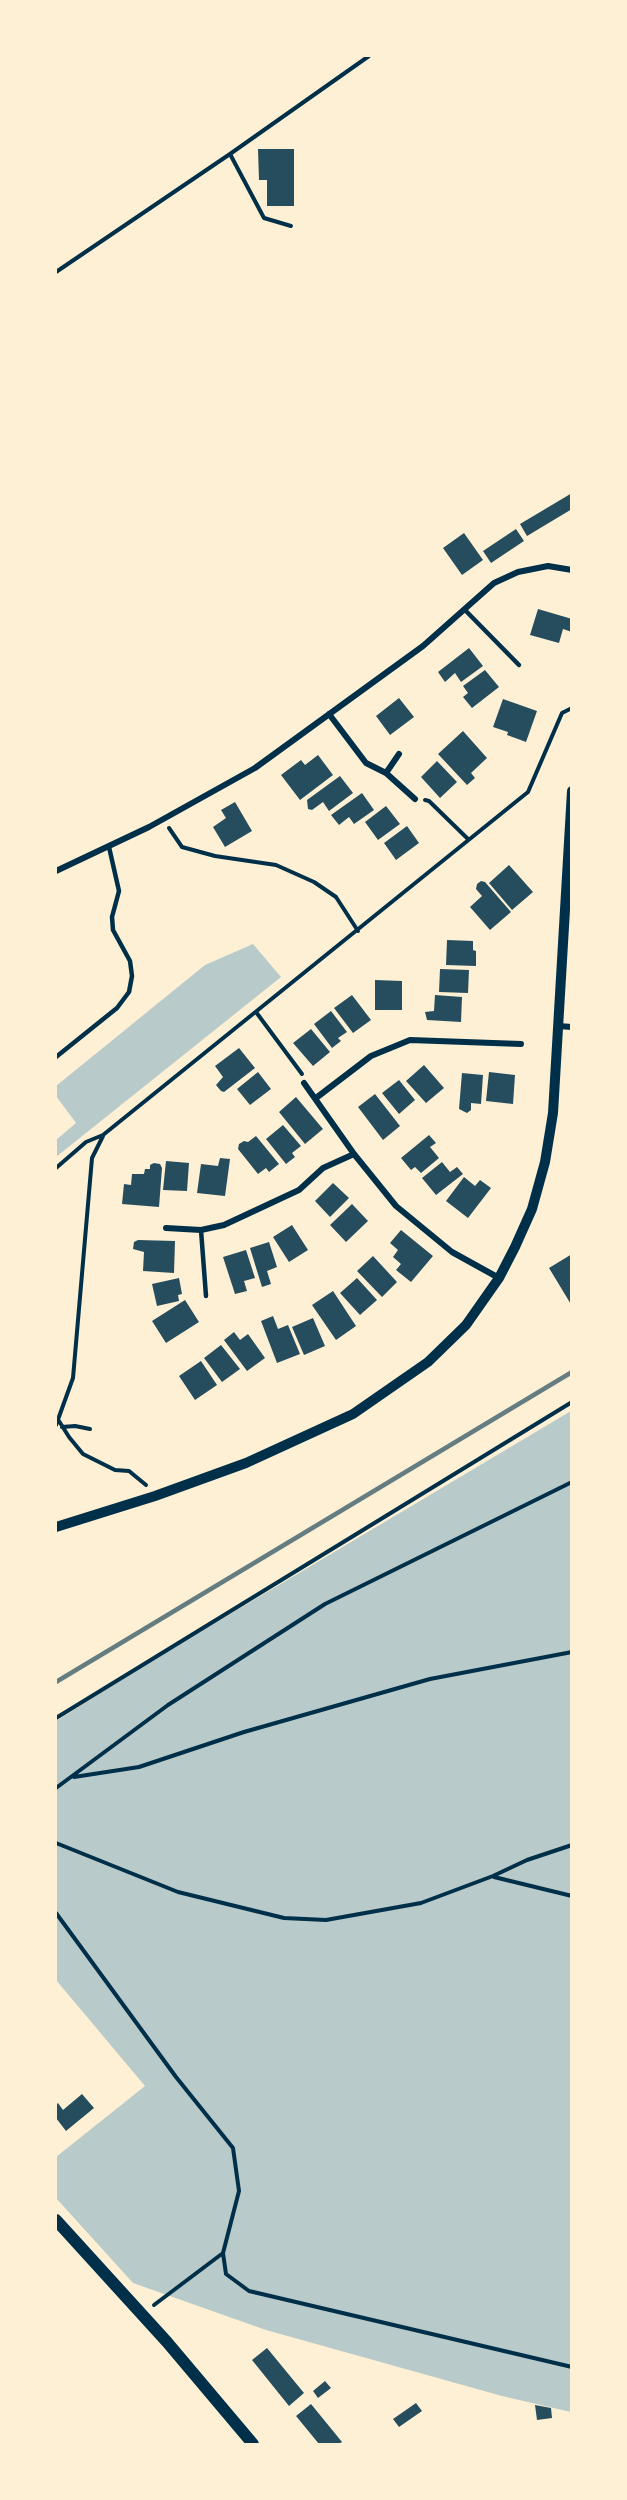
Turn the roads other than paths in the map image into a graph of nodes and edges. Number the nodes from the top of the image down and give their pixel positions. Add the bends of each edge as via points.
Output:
1 (572, 570) edge
2 (464, 609) junction
3 (519, 665) dead end
4 (329, 714) junction
5 (399, 754) dead end
6 (386, 773) junction
7 (572, 791) edge
8 (415, 799) road end
9 (571, 805) edge
10 (109, 848) junction
11 (56, 871) edge
12 (558, 1026) junction
13 (572, 1027) edge
14 (520, 1044) dead end
15 (56, 1057) edge
16 (304, 1083) road end
17 (316, 1098) junction
18 (354, 1154) junction
19 (166, 1228) dead end
20 (201, 1230) junction
21 (499, 1278) junction
22 (206, 1296) dead end
23 (56, 1527) edge
24 (56, 2220) edge
25 (254, 2445) edge

1 - 2 street via 548,566 518,572 494,583
2 - 3 lane
2 - 4 street via 423,646
4 - 6 street via 366,763
4 - 10 street via 255,768
5 - 6 street
6 - 8 street
7 - 9 street
9 - 12 street
10 - 11 street
10 - 15 lane via 119,891 113,930 130,961 129,992 117,1008
12 - 13 street
12 - 21 street via 553,1113 545,1162 532,1209
14 - 17 street via 410,1040 371,1056
16 - 17 street
17 - 18 street
18 - 20 street via 323,1168 299,1190 224,1225
18 - 21 street via 396,1206 452,1252
19 - 20 street
20 - 22 lane
21 - 23 street via 466,1325 428,1362 353,1414 246,1463
24 - 25 main road

